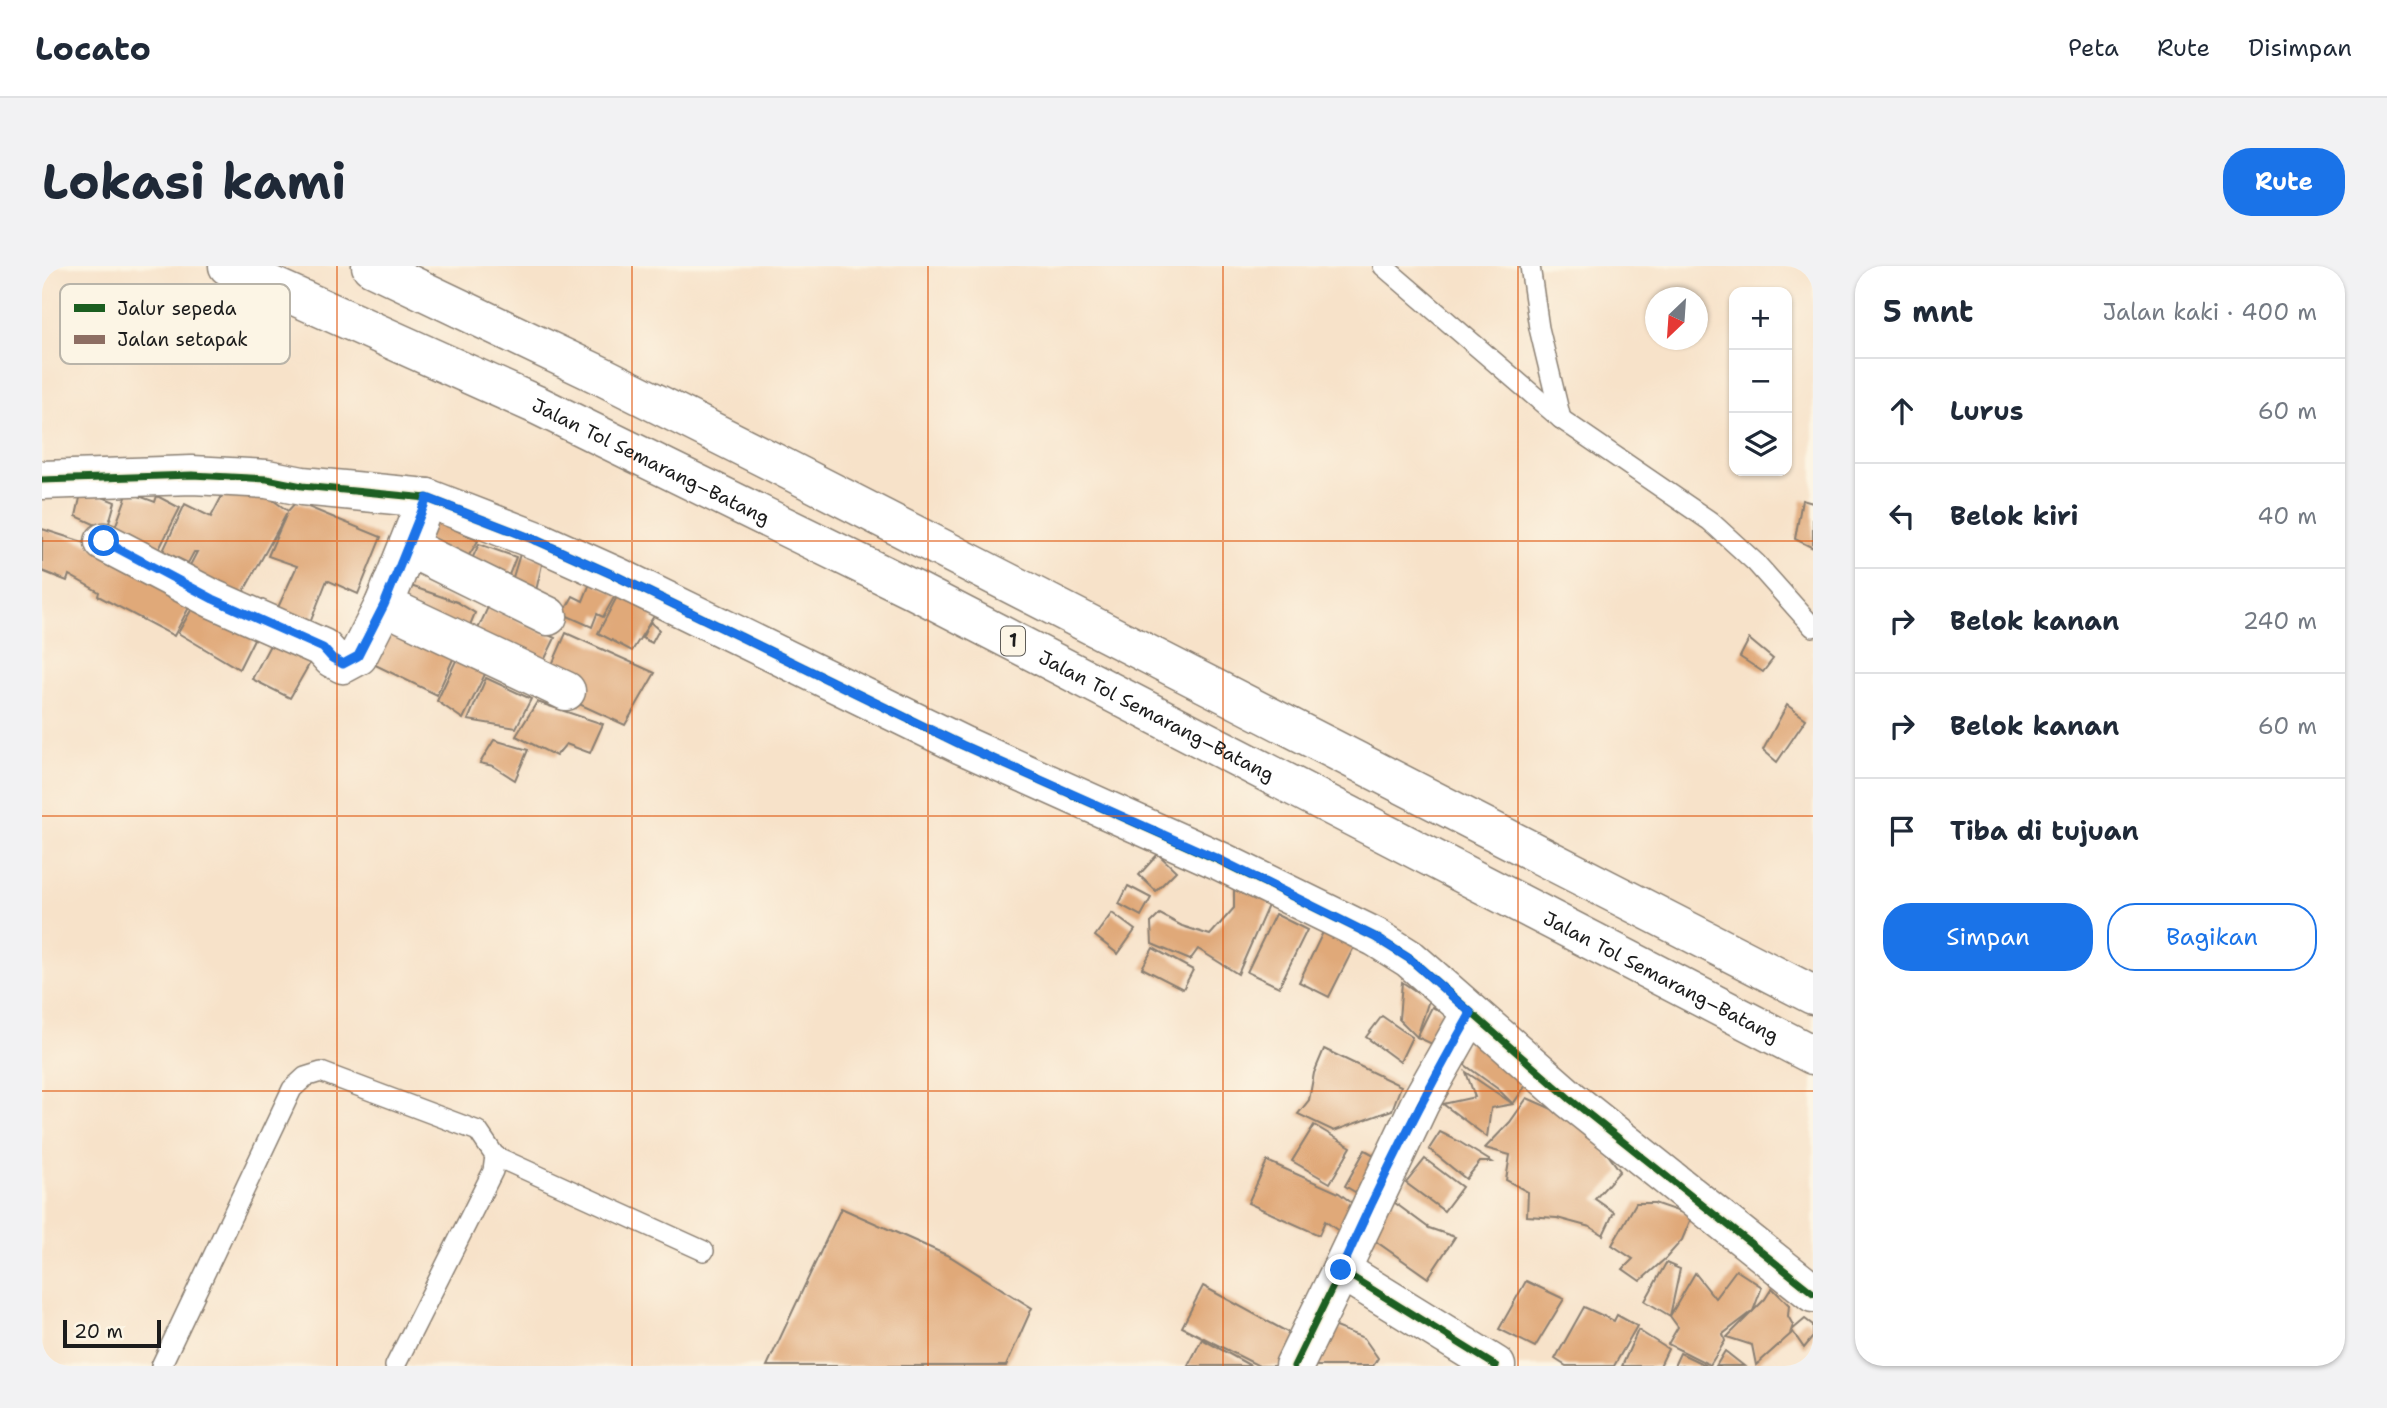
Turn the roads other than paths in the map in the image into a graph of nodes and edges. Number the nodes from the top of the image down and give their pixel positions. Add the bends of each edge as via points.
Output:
1 (228, 266) edge
2 (371, 266) edge
3 (1383, 266) edge
4 (1530, 266) edge
5 (268, 284) edge
6 (290, 294) edge
7 (1561, 419) junction
8 (42, 480) edge
9 (427, 498) junction
10 (104, 541) dead end
11 (408, 547) junction
12 (384, 605) junction
13 (548, 616) dead end
14 (1813, 626) edge
15 (566, 691) dead end
16 (1811, 993) edge
17 (1471, 1013) junction
18 (1800, 1048) edge
19 (495, 1156) junction
20 (704, 1251) dead end
21 (1341, 1270) junction
22 (1813, 1293) edge
23 (161, 1366) edge
24 (395, 1366) edge
25 (1294, 1366) edge
26 (1496, 1366) edge

1 - 5 main road, Jalan Tol Semarang–Batang / 1
2 - 16 main road via 652,401
3 - 7 lane
4 - 7 lane
6 - 18 main road, Jalan Tol Semarang–Batang / 1 via 537,405 914,590
7 - 14 lane via 1710,521
8 - 9 main road via 192,475
9 - 11 main road
9 - 17 main road via 618,577 962,745 1220,860 1375,937 1410,959
10 - 12 main road via 213,599 323,648 343,664 358,656
11 - 12 main road
11 - 13 main road
12 - 15 main road
17 - 21 main road via 1385,1172
17 - 22 main road via 1570,1100
19 - 20 lane
19 - 23 lane via 478,1131 321,1072 305,1077 292,1089
19 - 24 lane via 493,1171
21 - 25 main road
21 - 26 main road

